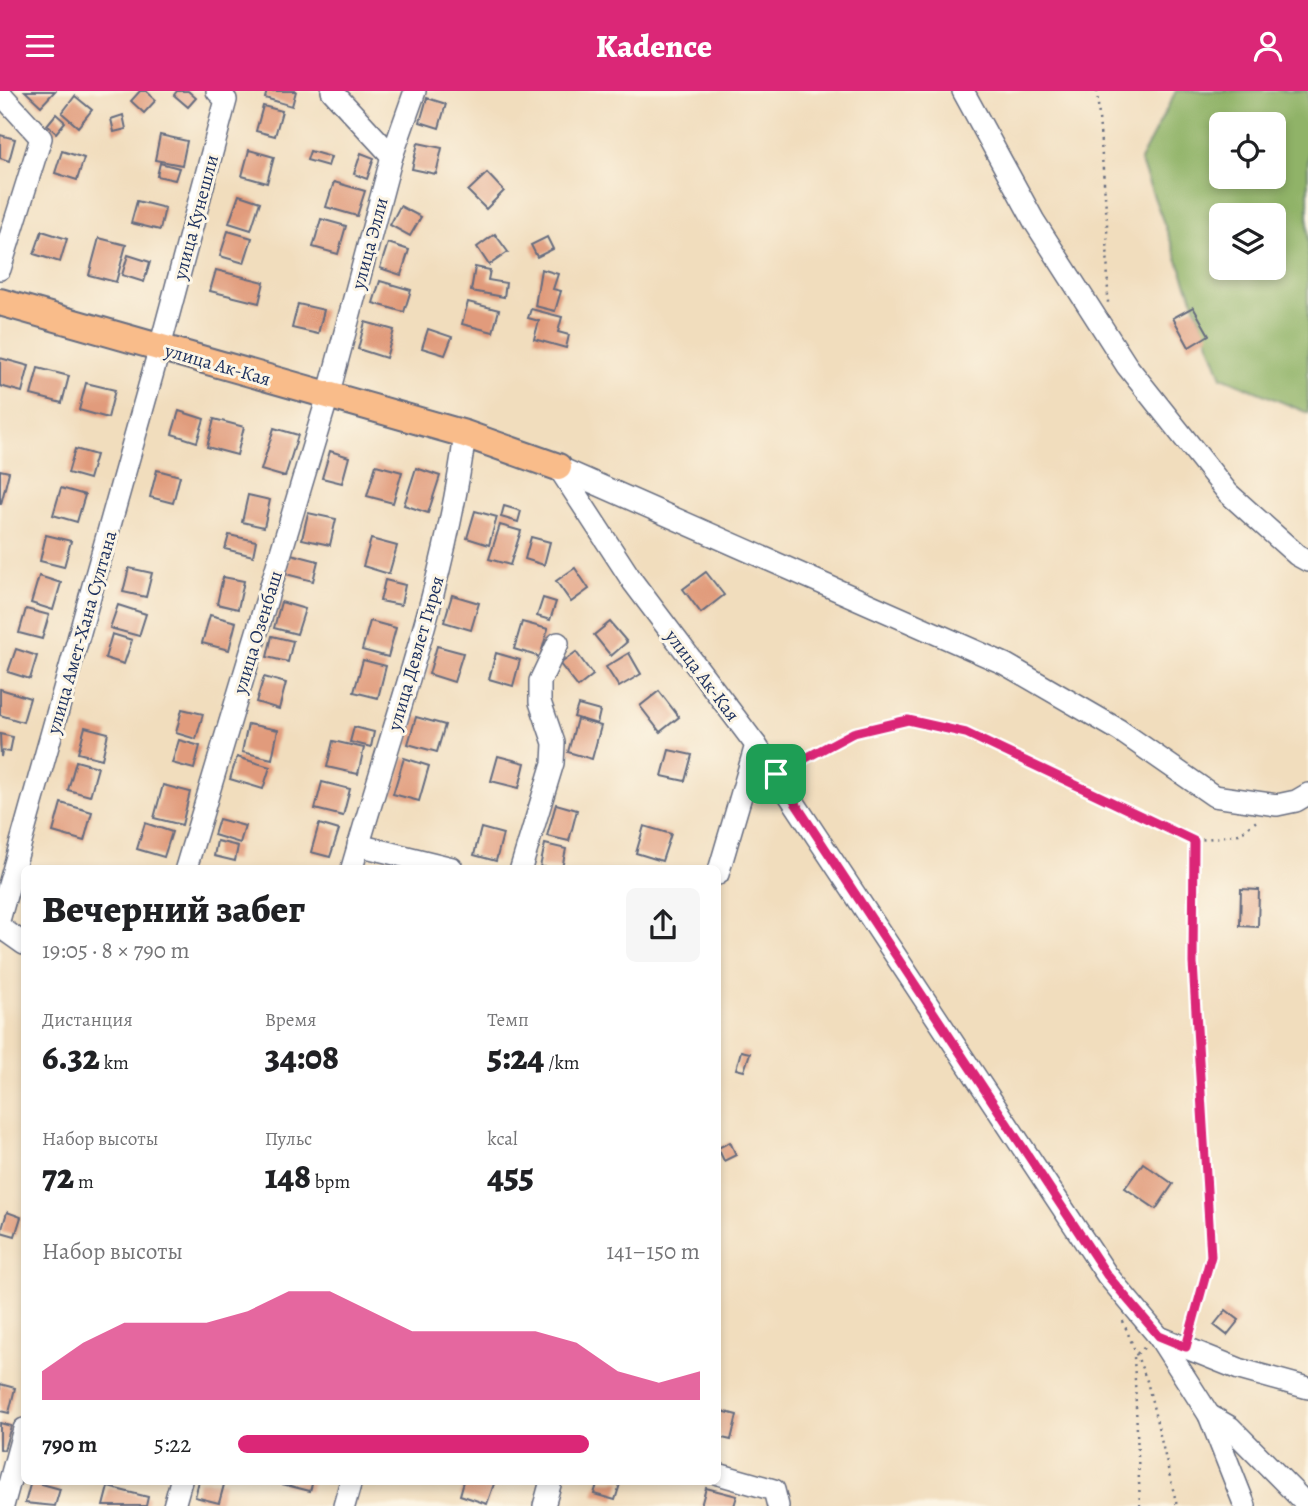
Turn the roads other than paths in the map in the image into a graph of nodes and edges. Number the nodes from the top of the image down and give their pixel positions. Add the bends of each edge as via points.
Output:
1 (332, 91) edge
2 (415, 91) edge
3 (963, 91) edge
4 (0, 93) edge
5 (225, 94) edge
6 (392, 156) junction
7 (0, 269) edge
8 (0, 302) edge
9 (160, 347) junction
10 (328, 396) junction
11 (465, 434) junction
12 (558, 467) junction
13 (1308, 561) edge
14 (558, 643) dead end
15 (756, 745) junction
16 (1308, 794) edge
17 (358, 845) junction
18 (187, 865) edge
19 (353, 865) edge
20 (440, 865) edge
21 (522, 865) edge
22 (721, 865) edge
23 (7, 876) edge
24 (0, 917) edge
25 (0, 927) edge
26 (21, 942) edge
27 (1159, 1336) junction
28 (1308, 1388) edge
29 (1209, 1415) junction
30 (21, 1440) edge
31 (721, 1475) edge
32 (180, 1485) edge
33 (350, 1485) edge
34 (550, 1485) edge
35 (3, 1506) edge
36 (174, 1506) edge
37 (344, 1506) edge
38 (544, 1506) edge
39 (778, 1506) edge
40 (1245, 1506) edge
41 (1308, 1506) edge

1 - 6 street
2 - 6 street, улица Элли
3 - 13 street via 1034,221 1127,366 1227,493
4 - 7 street via 41,138
5 - 9 street, улица Кунешли
6 - 10 street, улица Элли
8 - 9 main road, улица Ак-Кая
9 - 10 main road, улица Ак-Кая
9 - 23 street, улица Амет-Хана Султана
10 - 11 main road, улица Ак-Кая
10 - 18 street, улица Озенбаш
11 - 12 main road, улица Ак-Кая
11 - 17 street, улица Девлет Гирея via 456,503 422,637
12 - 15 street, улица Ак-Кая via 633,582
12 - 16 street via 1005,664 1119,730 1214,796 1277,805
14 - 21 street via 540,681 540,702 554,743 553,763
15 - 22 street
15 - 27 street, улица Ак-Кая via 1107,1275
17 - 19 street, улица Девлет Гирея
17 - 20 street
23 - 24 street, улица Амет-Хана Султана
25 - 26 street
27 - 28 street, улица Ак-Кая via 1239,1370
27 - 29 street
29 - 40 street
29 - 41 street via 1230,1427
30 - 35 street
31 - 39 street via 774,1490
32 - 36 street
33 - 37 street
34 - 38 street

